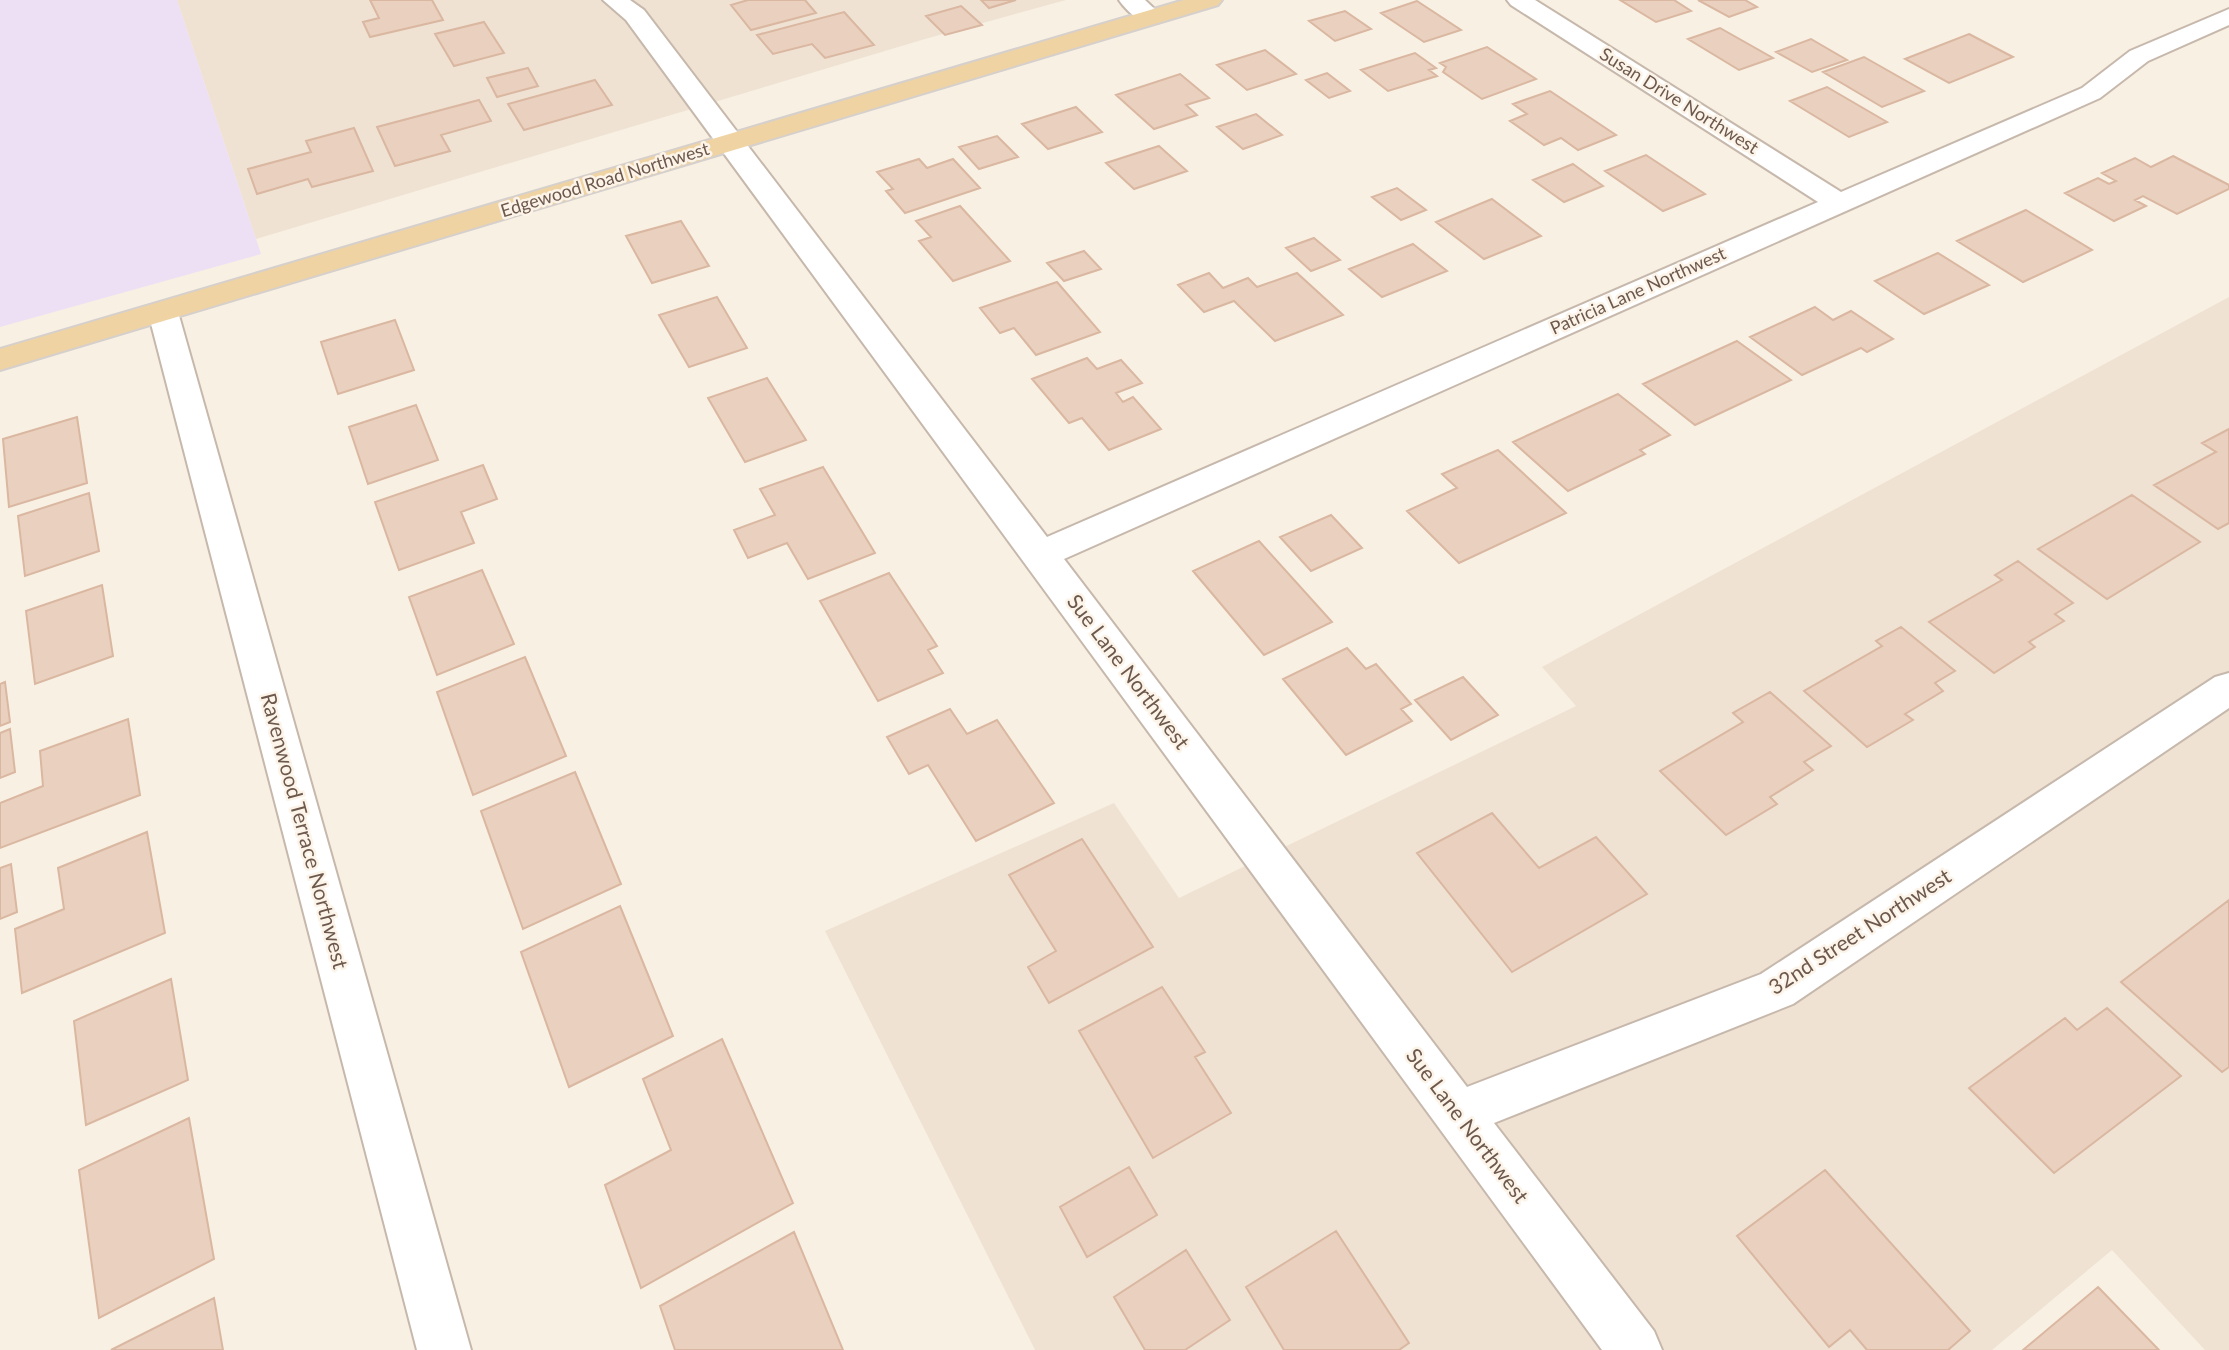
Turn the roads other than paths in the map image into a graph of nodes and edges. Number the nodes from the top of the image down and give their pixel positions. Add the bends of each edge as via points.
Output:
1 (615, 0) edge
2 (1209, 0) edge
3 (1519, 0) edge
4 (1141, 9) edge
5 (2229, 16) edge
6 (732, 142) junction
7 (1838, 203) junction
8 (163, 312) junction
9 (0, 360) edge
10 (1040, 555) junction
11 (2229, 688) edge
12 (1457, 1114) junction
13 (444, 1350) edge
14 (1635, 1350) edge

1 - 6 street, Sue Lane Northwest via 635,15
2 - 4 main road, Edgewood Road Northwest
3 - 7 street, Susan Drive Northwest
4 - 6 main road, Edgewood Road Northwest
5 - 7 street, Patricia Lane Northwest via 2139,56 2091,93
6 - 8 main road, Edgewood Road Northwest
6 - 10 street, Sue Lane Northwest
7 - 10 street, Patricia Lane Northwest
8 - 9 main road, Edgewood Road Northwest
8 - 13 street, Ravenwood Terrace Northwest
10 - 12 street, Sue Lane Northwest
11 - 12 street, 32nd Street Northwest via 1777,989
12 - 14 street, Sue Lane Northwest

